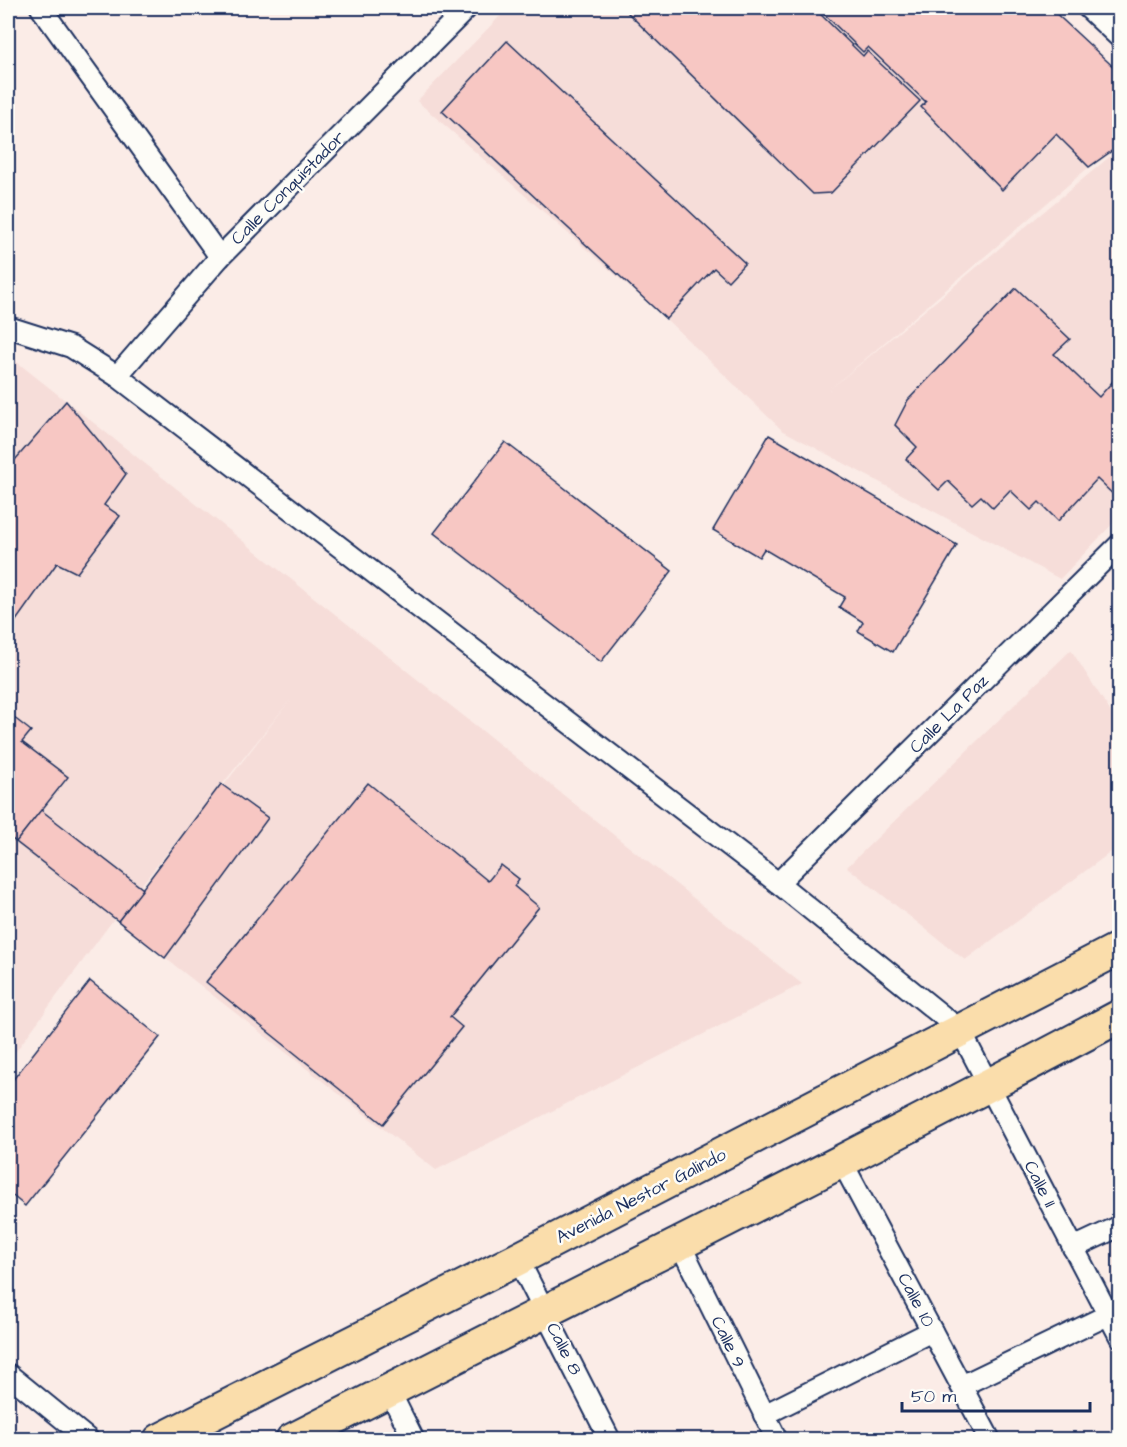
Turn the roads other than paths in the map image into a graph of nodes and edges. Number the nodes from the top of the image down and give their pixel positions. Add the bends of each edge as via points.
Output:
1 (40, 8) edge
2 (467, 8) edge
3 (1088, 8) edge
4 (1119, 38) edge
5 (220, 257) junction
6 (8, 327) edge
7 (117, 376) junction
8 (1119, 544) edge
9 (778, 883) junction
10 (1119, 948) edge
11 (1119, 1016) edge
12 (960, 1030) junction
13 (989, 1086) junction
14 (842, 1161) junction
15 (1119, 1226) edge
16 (680, 1245) junction
17 (1074, 1248) junction
18 (518, 1259) junction
19 (545, 1311) junction
20 (1108, 1315) junction
21 (932, 1330) junction
22 (1119, 1337) edge
23 (8, 1374) edge
24 (962, 1386) junction
25 (389, 1390) junction
26 (764, 1415) junction
27 (89, 1440) edge
28 (160, 1440) edge
29 (292, 1440) edge
30 (414, 1440) edge
31 (610, 1440) edge
32 (777, 1440) edge
33 (990, 1440) edge

1 - 5 street
2 - 5 street, Calle Conquistador
3 - 4 street
5 - 7 street, Calle Conquistador
6 - 7 street via 71,347
7 - 9 street
8 - 9 street, Calle La Paz
9 - 12 street
10 - 12 main road, Avenida Nestor Galindo
11 - 13 main road
12 - 13 street, Calle 11
12 - 18 main road, Avenida Nestor Galindo
13 - 14 main road
13 - 17 street, Calle 11
14 - 16 main road
14 - 21 street, Calle 10
15 - 17 street
16 - 19 main road
16 - 26 street, Calle 9
17 - 20 street, Calle 11
18 - 19 street, Calle 8
18 - 28 main road, Avenida Nestor Galindo
19 - 25 main road
19 - 31 street, Calle 8
20 - 22 street, Calle 11
20 - 24 street
21 - 24 street, Calle 10
21 - 26 street
23 - 27 street
24 - 33 street, Calle 10
25 - 29 main road
25 - 30 street
26 - 32 street, Calle 9

